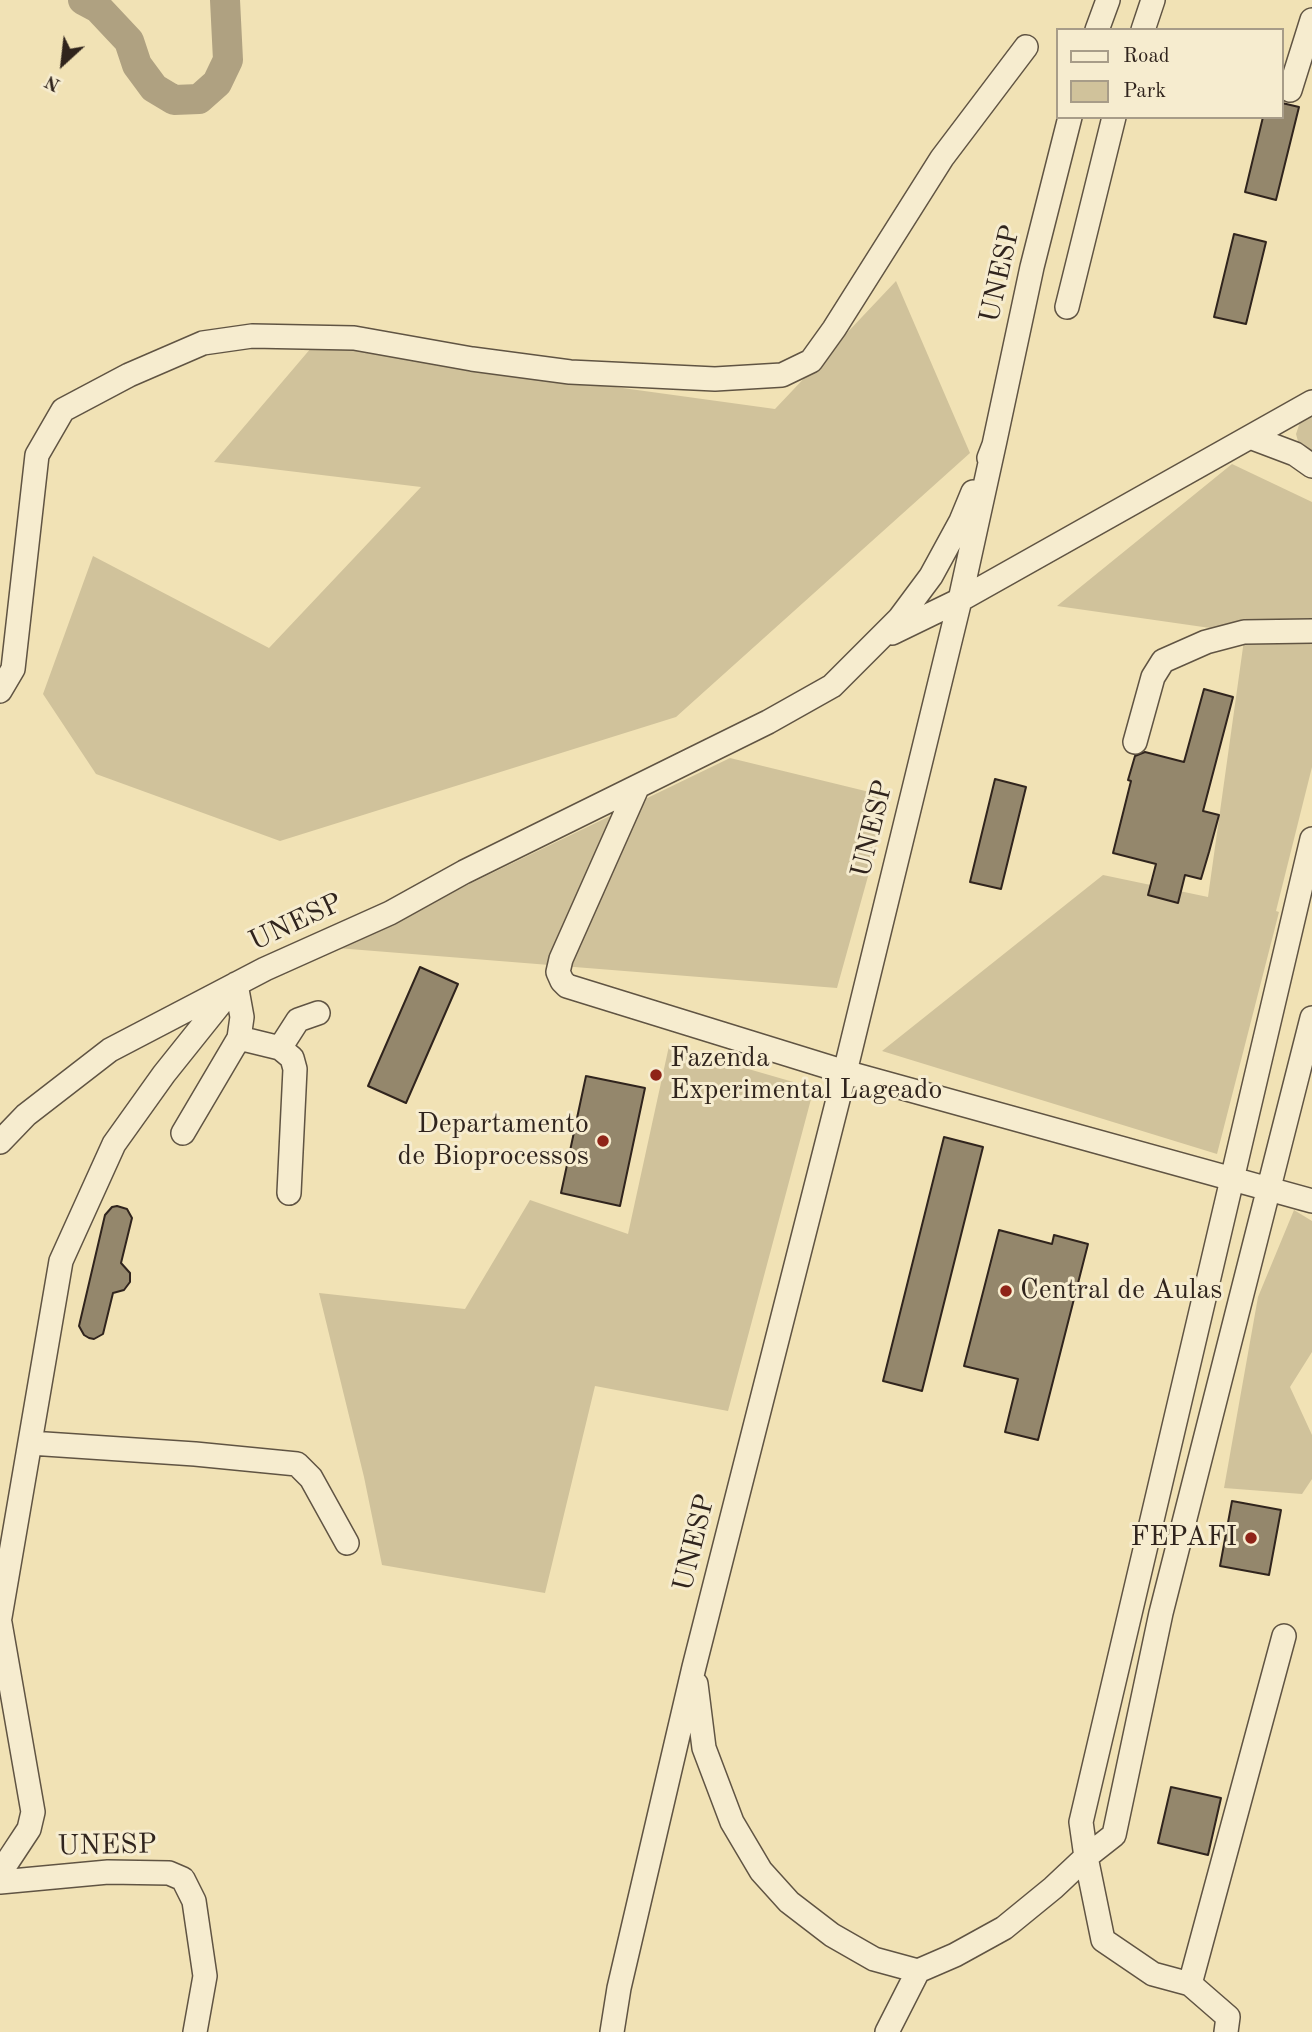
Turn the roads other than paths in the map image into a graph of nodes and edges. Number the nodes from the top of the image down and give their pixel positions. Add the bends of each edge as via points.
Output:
1 (1108, 0) edge
2 (1153, 0) edge
3 (1312, 20) edge
4 (1098, 28) edge
5 (1144, 28) edge
6 (1026, 47) dead end
7 (1290, 90) dead end
8 (1069, 119) edge
9 (1114, 119) edge
10 (1067, 307) dead end
11 (1312, 402) edge
12 (1250, 437) junction
13 (994, 445) junction
14 (1312, 466) edge
15 (960, 600) junction
16 (1312, 631) edge
17 (878, 640) junction
18 (0, 691) edge
19 (1135, 742) dead end
20 (637, 788) junction
21 (1312, 839) edge
22 (236, 984) junction
23 (318, 1013) dead end
24 (1312, 1018) edge
25 (239, 1038) junction
26 (280, 1048) junction
27 (845, 1072) junction
28 (183, 1133) dead end
29 (0, 1142) edge
30 (1232, 1178) junction
31 (1269, 1189) junction
32 (289, 1193) dead end
33 (1312, 1201) edge
34 (30, 1443) junction
35 (347, 1543) dead end
36 (0, 1617) edge
37 (0, 1623) edge
38 (1284, 1636) dead end
39 (694, 1667) junction
40 (1086, 1857) junction
41 (0, 1873) edge
42 (0, 1882) edge
43 (918, 1971) junction
44 (1190, 1984) junction
45 (195, 2032) edge
46 (612, 2032) edge
47 (887, 2032) edge
48 (1226, 2032) edge

1 - 4 street
2 - 5 street
3 - 7 street
6 - 18 street via 942,158 811,361 782,375 715,379 570,372 354,338 251,336 203,343 63,410 37,455 13,669
8 - 13 street, UNESP via 1031,267
9 - 10 street
11 - 12 street, UNESP
12 - 14 street via 1295,454
12 - 15 street, UNESP
13 - 15 street, UNESP
13 - 17 street, UNESP via 931,576
15 - 17 street, UNESP
15 - 27 street, UNESP
16 - 19 street via 1244,632 1163,661 1153,677
17 - 20 street, UNESP via 832,686
20 - 22 street, UNESP via 390,913
20 - 27 street via 561,959 558,972 562,981
21 - 30 street
22 - 25 street via 242,1017
22 - 29 street, UNESP via 110,1050 26,1115
22 - 34 street via 114,1144 66,1249
23 - 26 street via 298,1020
24 - 31 street
25 - 26 street
25 - 28 street
26 - 32 street via 292,1058 295,1069
27 - 30 street
27 - 39 street, UNESP
30 - 31 street
30 - 40 street via 1081,1822
31 - 33 street
31 - 40 street via 1161,1613 1114,1835
34 - 35 street via 297,1464 311,1478
34 - 36 street
37 - 41 street via 33,1812 29,1829
38 - 44 street
39 - 43 street via 704,1748 732,1822 761,1871 789,1902 832,1935 874,1959
39 - 46 street, UNESP
40 - 43 street via 1004,1928
40 - 44 street via 1103,1940 1153,1974
42 - 45 street, UNESP via 121,1872 169,1873 183,1879 194,1901 205,1976
43 - 47 street
44 - 48 street via 1228,2017

